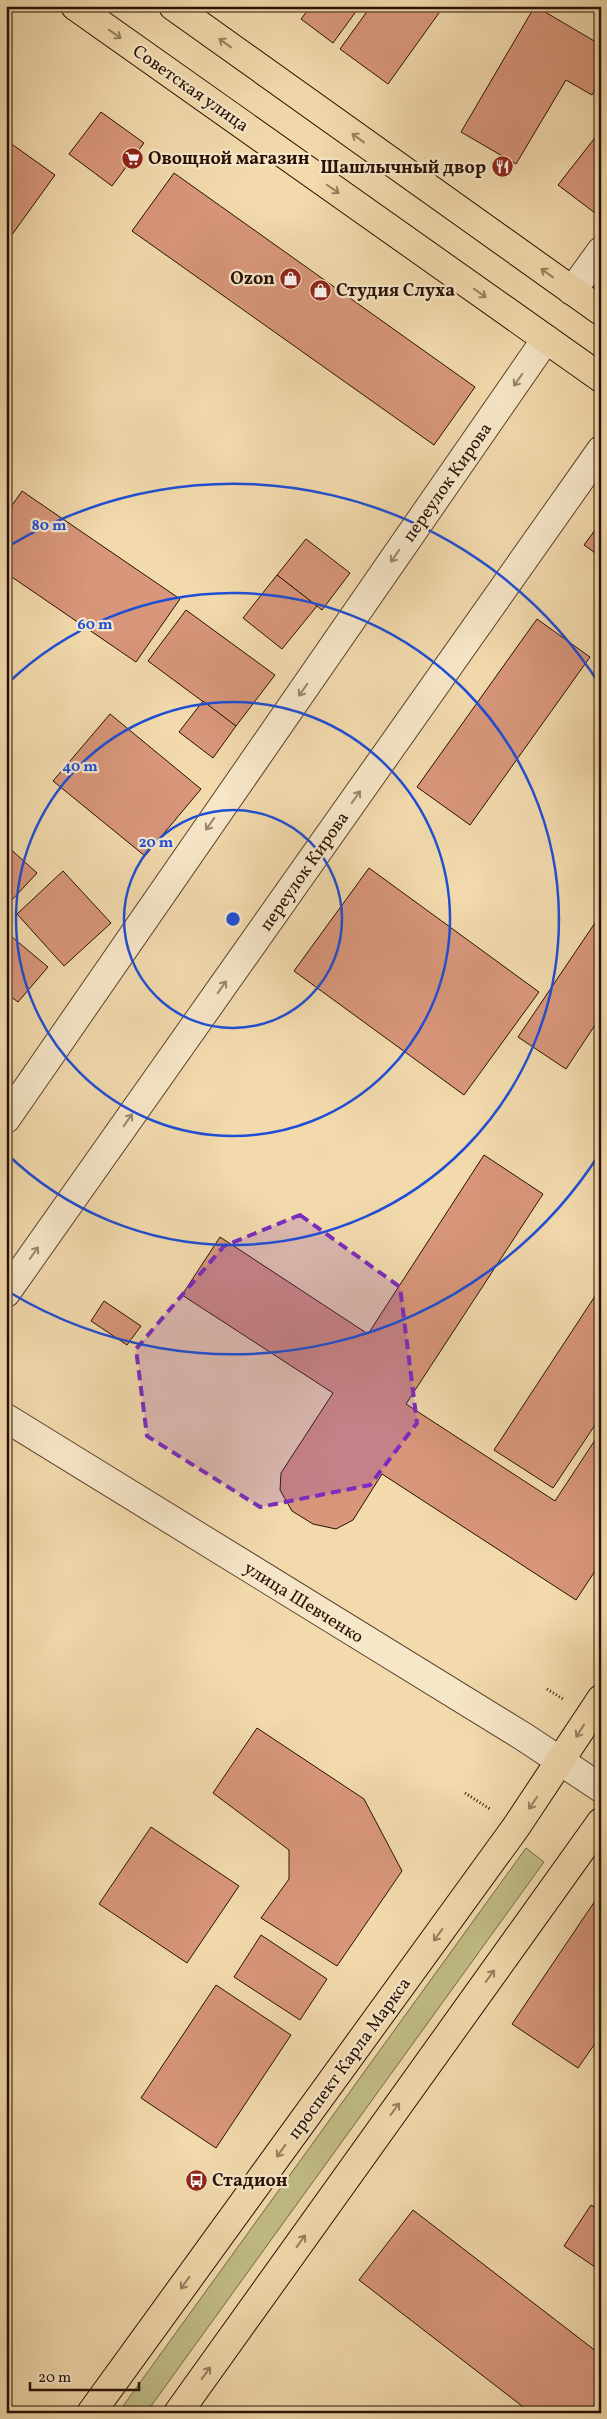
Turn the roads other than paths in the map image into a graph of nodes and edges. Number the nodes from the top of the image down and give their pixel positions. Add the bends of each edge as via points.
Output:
1 (75, 6) edge
2 (173, 6) edge
3 (601, 252) edge
4 (572, 291) junction
5 (601, 312) edge
6 (546, 339) junction
7 (601, 378) edge
8 (601, 450) edge
9 (6, 1118) edge
10 (6, 1293) edge
11 (6, 1418) edge
12 (601, 1699) edge
13 (560, 1763) junction
14 (601, 1788) edge
15 (601, 1822) edge
16 (91, 2413) edge
17 (178, 2413) edge

1 -> 6 main road, Советская улица
4 -> 2 main road
3 - 4 street
4 - 5 main road
6 - 7 main road, Советская улица
6 -> 9 street, переулок Кирова
10 -> 8 street, переулок Кирова
11 - 13 street, улица Шевченко via 507,1727
12 -> 13 main road, проспект Карла Маркса
13 - 14 street, улица Шевченко
13 -> 16 main road, проспект Карла Маркса
17 -> 15 main road

